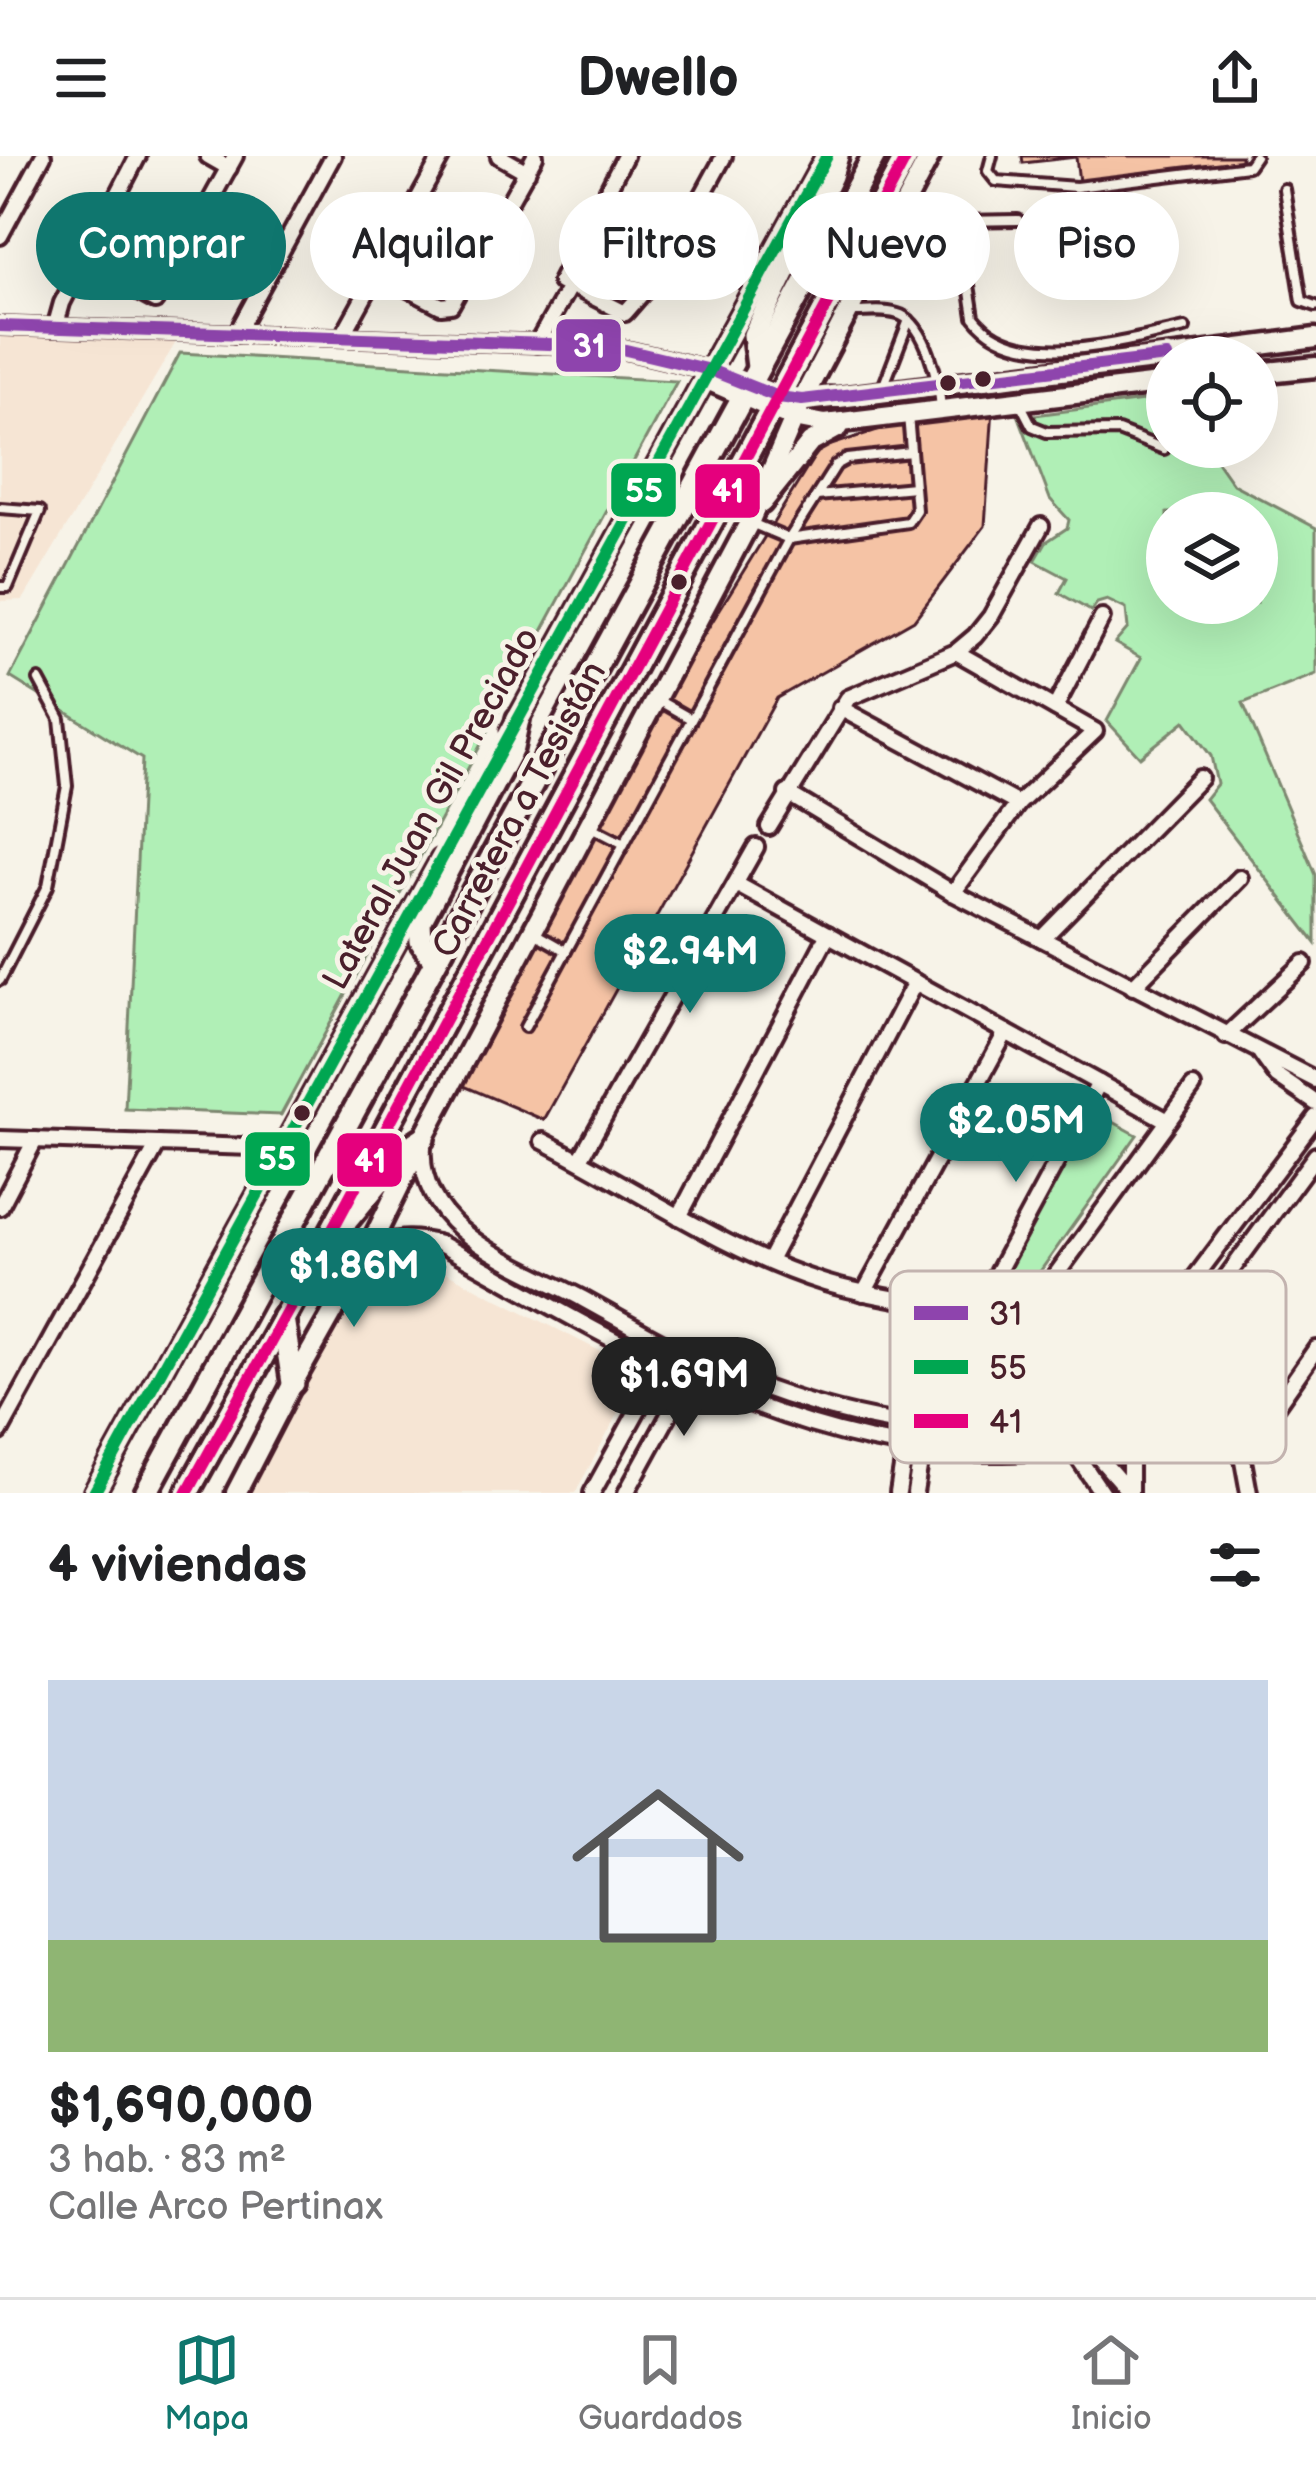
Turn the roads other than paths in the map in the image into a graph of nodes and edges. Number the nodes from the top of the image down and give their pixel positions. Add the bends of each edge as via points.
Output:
1 (43, 156) edge
2 (138, 156) edge
3 (208, 156) edge
4 (333, 156) edge
5 (442, 156) edge
6 (500, 156) edge
7 (535, 156) edge
8 (625, 156) edge
9 (723, 156) edge
10 (827, 156) edge
11 (837, 156) edge
12 (874, 156) edge
13 (908, 156) edge
14 (930, 156) edge
15 (992, 156) edge
16 (1255, 156) edge
17 (232, 162) edge
18 (527, 172) junction
19 (1284, 189) dead end
20 (119, 192) edge
21 (215, 192) edge
22 (422, 192) edge
23 (516, 192) edge
24 (606, 192) edge
25 (704, 192) edge
26 (911, 192) edge
27 (0, 236) edge
28 (63, 300) edge
29 (363, 300) edge
30 (562, 300) edge
31 (598, 300) edge
32 (637, 300) edge
33 (853, 300) edge
34 (971, 300) edge
35 (1316, 306) edge
36 (846, 312) junction
37 (909, 320) junction
38 (0, 326) edge
39 (55, 328) junction
40 (1185, 328) dead end
41 (236, 334) junction
42 (342, 337) junction
43 (1316, 338) edge
44 (1278, 343) edge
45 (537, 344) junction
46 (1146, 360) edge
47 (1316, 367) edge
48 (1278, 371) edge
49 (702, 372) junction
50 (1004, 378) junction
51 (749, 384) junction
52 (939, 384) junction
53 (1146, 385) edge
54 (882, 391) junction
55 (1013, 400) junction
56 (775, 403) junction
57 (798, 409) junction
58 (941, 410) junction
59 (908, 412) junction
60 (850, 422) junction
61 (1146, 442) edge
62 (911, 452) junction
63 (914, 487) junction
64 (815, 496) junction
65 (0, 508) edge
66 (752, 517) junction
67 (1041, 526) dead end
68 (789, 539) junction
69 (0, 587) edge
70 (1102, 618) dead end
71 (956, 652) junction
72 (39, 680) dead end
73 (656, 699) junction
74 (840, 707) junction
75 (1055, 708) junction
76 (518, 719) junction
77 (692, 719) junction
78 (1200, 778) dead end
79 (788, 793) junction
80 (1018, 804) junction
81 (589, 826) junction
82 (769, 827) dead end
83 (624, 844) junction
84 (756, 848) dead end
85 (1240, 878) dead end
86 (736, 884) junction
87 (953, 893) junction
88 (532, 933) junction
89 (828, 934) junction
90 (1042, 939) junction
91 (566, 951) junction
92 (435, 961) junction
93 (1304, 963) dead end
94 (0, 980) edge
95 (915, 982) junction
96 (1133, 987) junction
97 (525, 1027) dead end
98 (1006, 1032) junction
99 (1226, 1036) junction
100 (1261, 1054) junction
101 (1316, 1080) edge
102 (1099, 1083) junction
103 (1193, 1087) dead end
104 (1316, 1102) edge
105 (1316, 1117) edge
106 (1168, 1121) junction
107 (423, 1138) junction
108 (0, 1139) edge
109 (35, 1140) junction
110 (543, 1141) dead end
111 (158, 1144) junction
112 (284, 1148) junction
113 (1316, 1155) edge
114 (580, 1160) junction
115 (0, 1207) edge
116 (680, 1216) junction
117 (323, 1247) junction
118 (490, 1248) junction
119 (368, 1250) junction
120 (769, 1261) junction
121 (482, 1267) junction
122 (998, 1271) edge
123 (1059, 1271) edge
124 (1201, 1271) edge
125 (1231, 1271) edge
126 (864, 1293) junction
127 (890, 1297) edge
128 (283, 1318) junction
129 (672, 1348) junction
130 (1316, 1349) edge
131 (699, 1360) junction
132 (663, 1364) junction
133 (1311, 1368) edge
134 (689, 1378) junction
135 (293, 1382) junction
136 (1286, 1400) edge
137 (890, 1419) edge
138 (0, 1430) edge
139 (890, 1443) edge
140 (1087, 1463) edge
141 (1099, 1463) edge
142 (1132, 1463) edge
143 (1244, 1463) edge
144 (94, 1493) edge
145 (146, 1493) edge
146 (187, 1493) edge
147 (236, 1493) edge
148 (592, 1493) edge
149 (626, 1493) edge
150 (1102, 1493) edge
151 (1130, 1493) edge
152 (1249, 1493) edge

1 - 27 street
2 - 20 street
3 - 17 street
4 - 41 street
5 - 22 street
6 - 18 street
7 - 18 street
8 - 24 street
9 - 25 street
10 - 49 main road, Lateral Juan Gil Preciado
11 - 51 main road via 754,335
12 - 51 main road, Carretera a Tesistán
13 - 56 main road, Carretera a Tesistán
14 - 26 main road
15 - 16 lane via 988,171 996,181 1053,187 1248,166
17 - 21 street
18 - 23 street
19 - 35 lane via 1302,301
28 - 39 street
29 - 42 street
30 - 45 street
31 - 32 street via 625,314
33 - 36 main road
34 - 40 lane via 982,328 1011,344 1075,350
36 - 37 lane
36 - 57 main road
37 - 52 lane
37 - 54 lane
38 - 39 street
39 - 41 street
41 - 42 street
42 - 45 street
43 - 44 main road
45 - 49 street via 609,346
46 - 50 main road
47 - 48 main road
49 - 51 main road
49 - 76 main road, Lateral Juan Gil Preciado
50 - 52 main road
50 - 55 main road
51 - 56 main road
51 - 92 main road, Carretera a Tesistán
52 - 54 main road
52 - 58 lane
53 - 55 main road
54 - 57 main road
55 - 58 main road
55 - 61 lane via 1047,432 1118,431
56 - 57 main road
56 - 117 main road, Carretera a Tesistán
57 - 60 main road via 811,423
57 - 66 main road
58 - 59 main road
59 - 60 main road
59 - 62 lane
60 - 66 main road via 810,443
62 - 63 lane
62 - 64 lane via 847,459
63 - 64 lane
63 - 68 lane via 914,517 900,526
64 - 68 lane
65 - 69 lane via 40,511 8,586
66 - 68 lane
66 - 73 main road
67 - 71 street via 991,616
68 - 77 lane
70 - 75 street
71 - 74 street
71 - 75 street
72 - 94 lane via 60,719 67,786 48,886
73 - 77 lane
73 - 81 main road
74 - 79 street
74 - 80 street
75 - 80 street via 1095,731
76 - 92 main road via 512,748 420,922
76 - 112 main road, Lateral Juan Gil Preciado
77 - 83 lane
78 - 90 street
79 - 82 street
79 - 87 street
80 - 87 street
81 - 83 lane
81 - 88 main road
83 - 91 lane
84 - 86 street
85 - 96 street
86 - 89 street
86 - 114 street
87 - 90 street
88 - 91 lane
88 - 107 main road
89 - 95 street
89 - 116 street
90 - 96 street
91 - 97 lane
92 - 145 main road, Carretera a Tesistán
93 - 99 street
95 - 98 street
95 - 120 street
96 - 99 street
98 - 102 street
98 - 126 street
99 - 100 street
100 - 101 street
100 - 104 street via 1276,1076
102 - 106 street
102 - 122 street
103 - 106 street
105 - 124 street
106 - 123 street
107 - 117 main road
107 - 118 street via 430,1197
107 - 119 main road
108 - 109 street
109 - 111 street
109 - 115 street
110 - 114 street
111 - 112 street
111 - 138 street
112 - 144 main road, Lateral Juan Gil Preciado
113 - 125 street
114 - 116 street
116 - 120 street
117 - 128 main road, Carretera a Tesistán
118 - 121 street
118 - 129 street
119 - 121 street via 423,1240
119 - 135 main road
120 - 126 street
121 - 132 street
126 - 127 street
128 - 135 main road
128 - 146 main road, Carretera a Tesistán
129 - 131 street
129 - 132 street
130 - 133 street
131 - 134 street
131 - 137 street via 818,1406
132 - 134 street
132 - 148 street
133 - 136 street
134 - 139 street via 803,1423
134 - 149 street
135 - 147 main road
140 - 150 street
141 - 151 street
142 - 151 street
143 - 152 street

